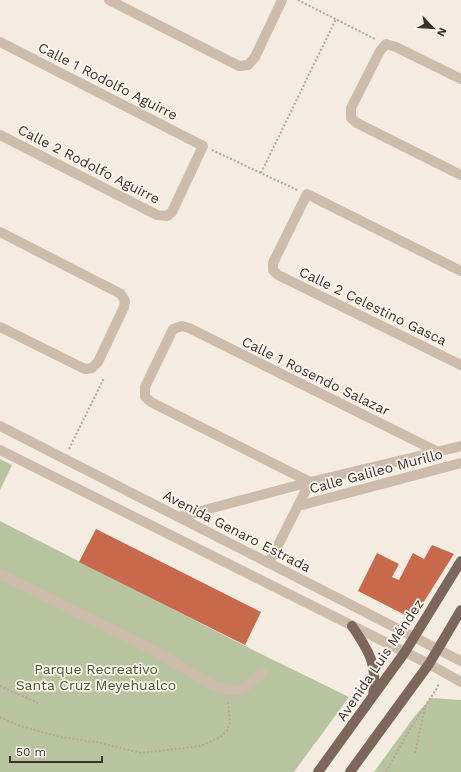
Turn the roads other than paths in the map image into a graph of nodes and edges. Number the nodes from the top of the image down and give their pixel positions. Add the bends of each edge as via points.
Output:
1 (109, 0) edge
2 (282, 0) edge
3 (0, 42) edge
4 (461, 79) edge
5 (0, 134) edge
6 (461, 175) edge
7 (167, 216) joint
8 (0, 232) edge
9 (461, 271) edge
10 (0, 327) edge
11 (461, 365) edge
12 (0, 426) edge
13 (461, 446) edge
14 (0, 450) edge
15 (438, 452) junction
16 (461, 463) edge
17 (310, 482) junction
18 (298, 506) junction
19 (178, 517) junction
20 (461, 561) edge
21 (269, 563) junction
22 (0, 574) edge
23 (461, 610) edge
24 (352, 626) junction
25 (415, 637) junction
26 (438, 649) junction
27 (405, 652) junction
28 (461, 661) edge
29 (429, 664) junction
30 (262, 673) dead end
31 (461, 682) edge
32 (372, 699) junction
33 (318, 772) edge
34 (350, 772) edge

1 - 2 street via 238,66 248,65 255,57
3 - 7 street, Calle 1 Rodolfo Aguirre via 203,146 172,212
4 - 6 street via 386,44 380,50 351,108 351,118 357,123
5 - 7 street, Calle 2 Rodolfo Aguirre via 157,215
8 - 10 street via 121,294 125,301 98,362 92,368 85,369
9 - 11 street, Calle 2 Celestino Gasca via 307,194 273,263 273,270 278,274
12 - 19 street, Avenida Genaro Estrada
13 - 15 street, Calle Galileo Murillo
14 - 24 street
15 - 17 street, Calle Galileo Murillo
15 - 17 street, Calle 1 Rosendo Salazar via 189,328 182,326 173,329 145,387 145,397 150,402
16 - 18 street, Calle Galileo Murillo
17 - 18 street, Calle Galileo Murillo
17 - 19 street, Calle Galileo Murillo
18 - 21 street, Calle Galileo Murillo
19 - 21 street, Avenida Genaro Estrada
20 - 25 main road, Avenida Luis Méndez
21 - 25 street, Avenida Genaro Estrada
22 - 30 street via 153,650 212,685 227,690 241,690
23 - 26 main road
24 - 27 street
24 - 32 main road via 373,665 375,684
25 - 26 street, Avenida Genaro Estrada
25 - 27 main road, Avenida Luis Méndez
26 - 28 street, Avenida Genaro Estrada
26 - 29 main road
27 - 29 street
27 - 32 main road, Avenida Luis Méndez
29 - 31 street
29 - 34 main road
32 - 33 main road, Avenida Luis Méndez

